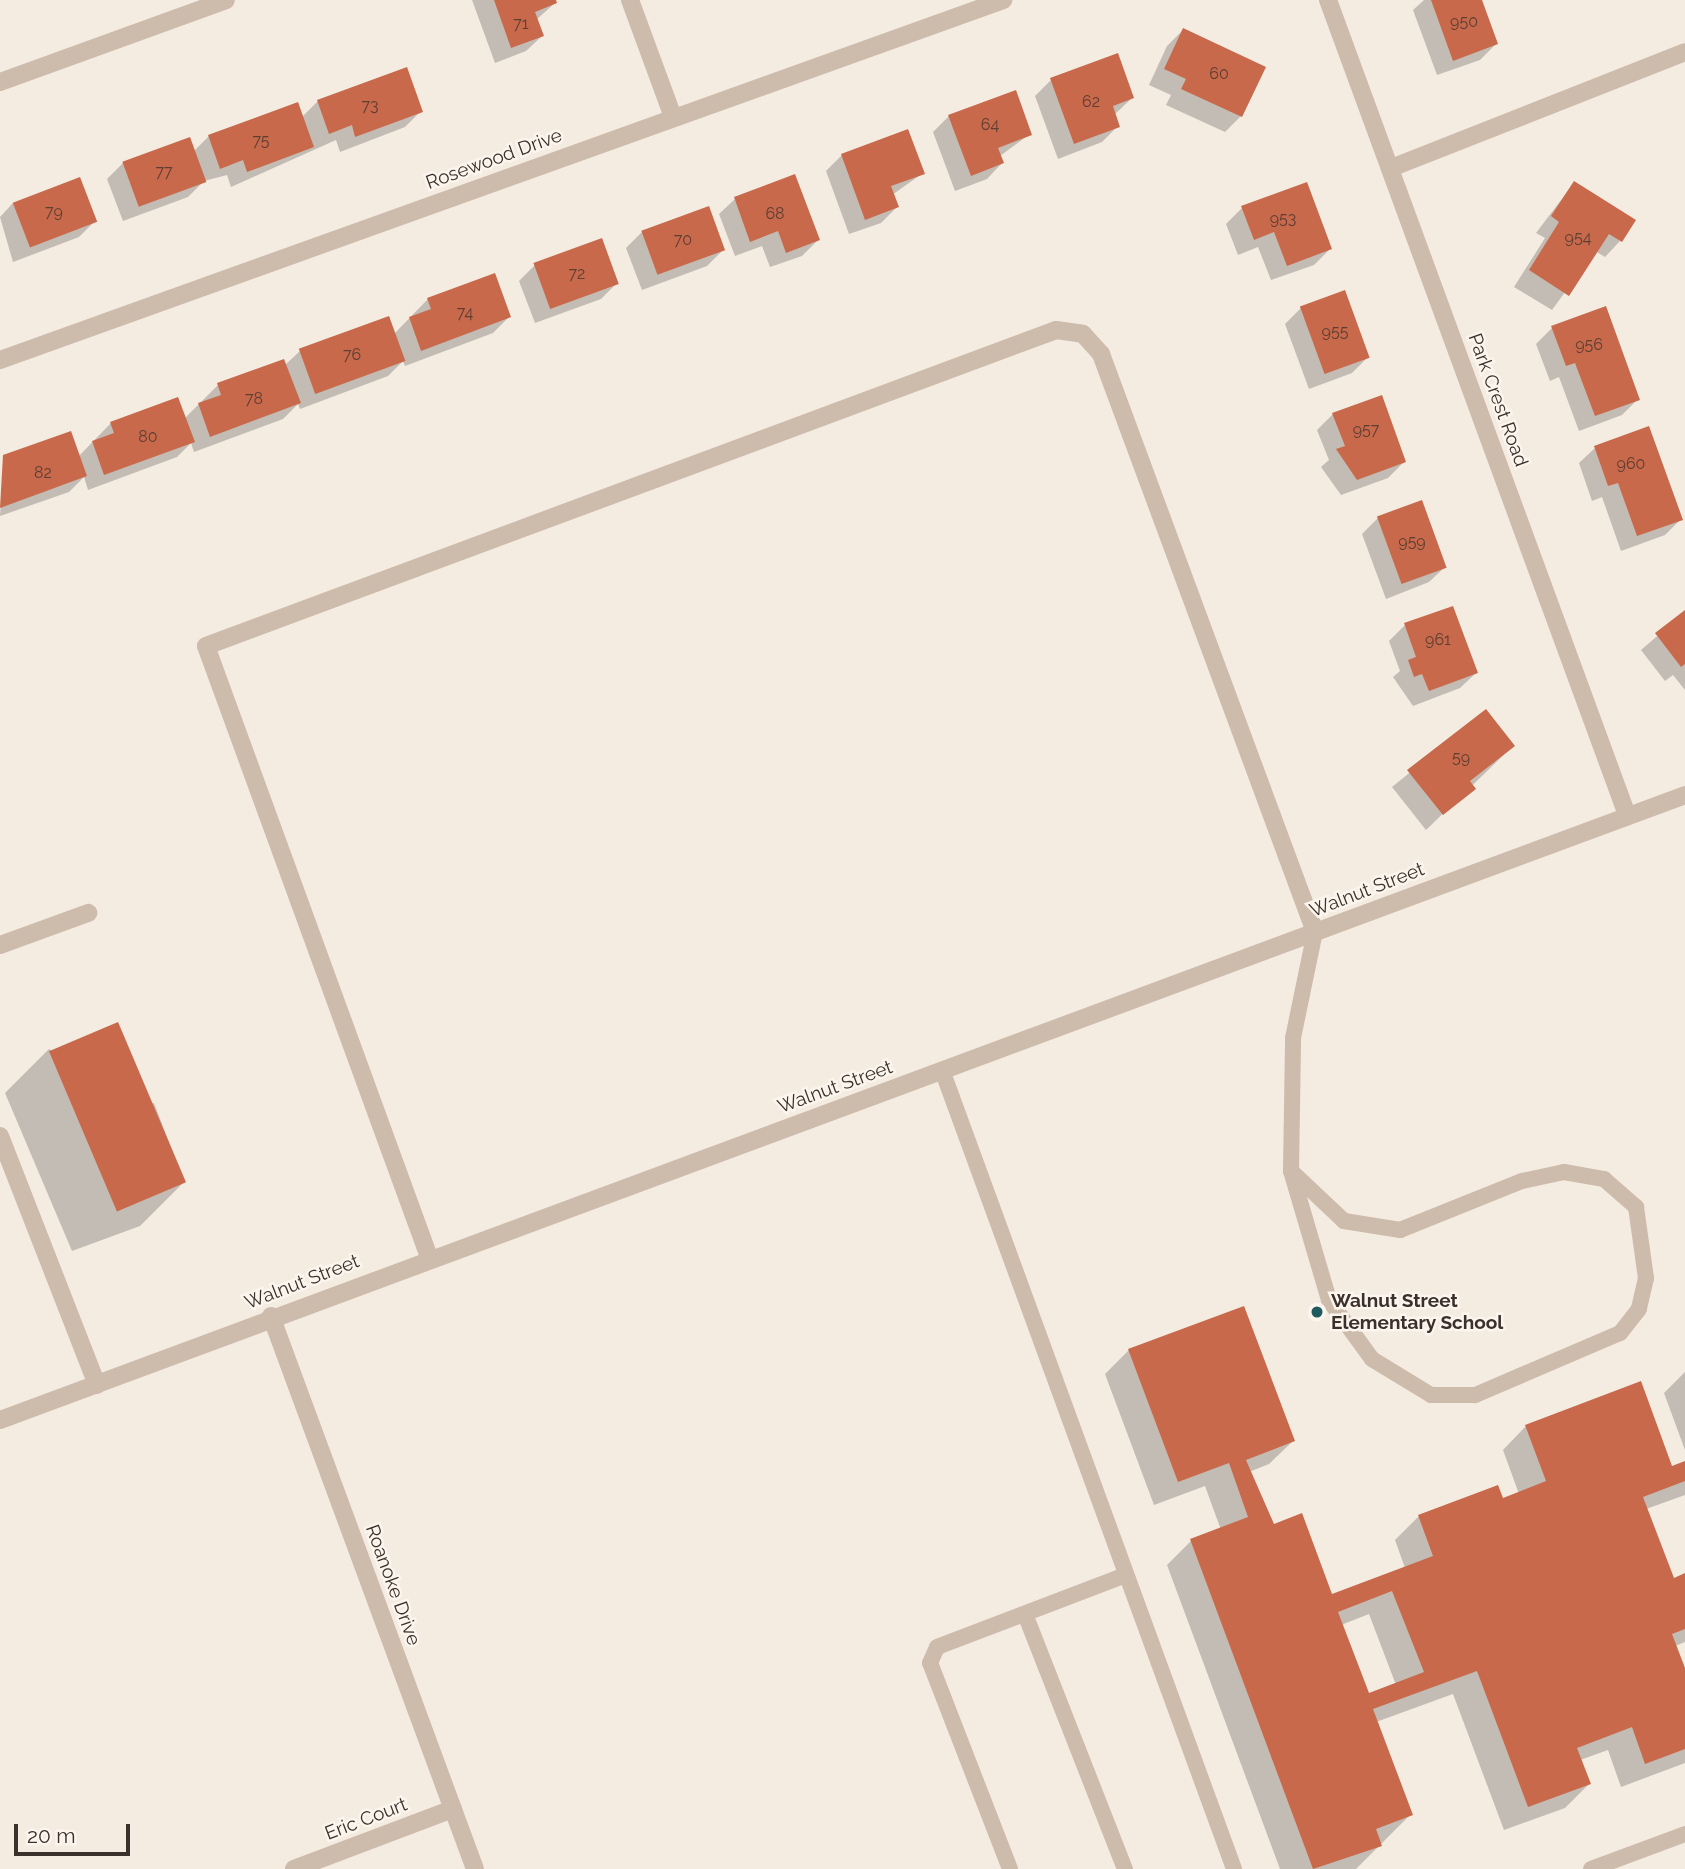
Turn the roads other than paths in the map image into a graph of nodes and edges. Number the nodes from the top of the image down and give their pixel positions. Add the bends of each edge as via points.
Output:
1 (226, 0) edge
2 (630, 0) edge
3 (1003, 0) edge
4 (1328, 0) edge
5 (1685, 52) edge
6 (0, 82) edge
7 (673, 117) junction
8 (1391, 168) junction
9 (0, 360) edge
10 (1685, 796) edge
11 (1628, 815) junction
12 (88, 913) dead end
13 (1315, 932) junction
14 (0, 945) edge
15 (942, 1070) junction
16 (0, 1136) edge
17 (1292, 1171) junction
18 (429, 1257) junction
19 (271, 1316) junction
20 (97, 1384) junction
21 (0, 1420) edge
22 (1126, 1575) junction
23 (1025, 1614) junction
24 (453, 1809) junction
25 (1685, 1834) edge
26 (294, 1869) edge
27 (475, 1869) edge
28 (1010, 1869) edge
29 (1125, 1869) edge
30 (1234, 1869) edge
31 (1591, 1869) edge

1 - 6 street
2 - 7 street
3 - 7 street, Rosewood Drive
4 - 8 street, Park Crest Road
5 - 8 street
7 - 9 street, Rosewood Drive
8 - 11 street, Park Crest Road
10 - 11 street, Walnut Street
11 - 13 street, Walnut Street
12 - 14 street
13 - 15 street, Walnut Street
13 - 17 lane via 1293,1038
13 - 18 street via 1101,354 1083,334 1044,334 206,646
15 - 18 street, Walnut Street
15 - 22 lane
16 - 20 street
17 - 17 lane via 1329,1300 1372,1359 1431,1395 1475,1395 1620,1333 1639,1309 1646,1278 1636,1207 1604,1180 1564,1172 1522,1181 1400,1230 1344,1222
18 - 19 street, Walnut Street
19 - 20 street, Walnut Street
19 - 24 street, Roanoke Drive
20 - 21 street, Walnut Street
22 - 23 lane
22 - 30 lane
23 - 28 lane via 937,1647 930,1663
23 - 29 lane
24 - 26 street, Eric Court
24 - 27 street, Roanoke Drive
25 - 31 lane

